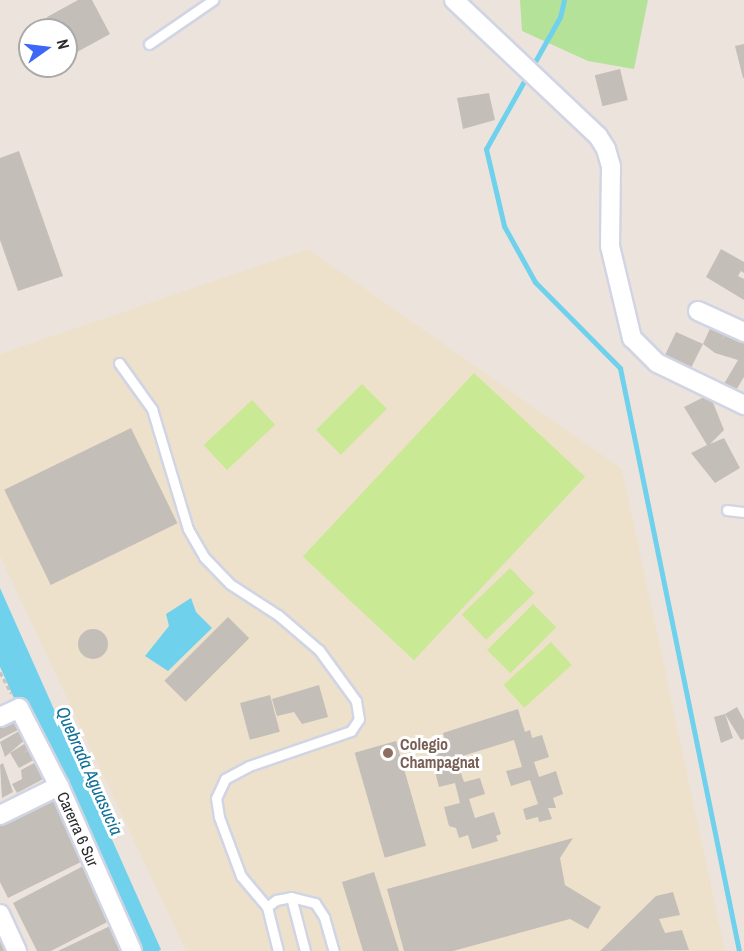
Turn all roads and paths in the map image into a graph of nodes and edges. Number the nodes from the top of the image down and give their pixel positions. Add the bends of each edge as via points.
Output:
1 (213, 0) edge
2 (454, 0) edge
3 (149, 44) dead end
4 (698, 311) dead end
5 (744, 332) edge
6 (119, 363) dead end
7 (744, 405) edge
8 (727, 510) dead end
9 (744, 512) edge
10 (0, 672) edge
11 (19, 708) junction
12 (0, 717) edge
13 (58, 786) junction
14 (0, 815) edge
15 (291, 897) junction
16 (267, 908) junction
17 (0, 914) edge
18 (17, 951) edge
19 (132, 951) edge
20 (278, 951) edge
21 (305, 951) edge
22 (334, 951) edge

1 - 3 lane
2 - 7 street via 598,136 606,149 611,166 610,246 632,338 657,363
4 - 5 street
6 - 16 lane via 152,410 188,530 204,557 230,584 278,615 319,651 356,700 359,719 351,731 249,766 225,779 216,798 219,817 242,876
8 - 9 lane
10 - 11 path
11 - 12 street
11 - 13 street, Carerra 6 Sur
13 - 14 street
13 - 19 street, Carerra 6 Sur
15 - 16 lane via 276,900
15 - 21 lane
15 - 22 lane via 315,903 324,917
16 - 20 lane
17 - 18 street

